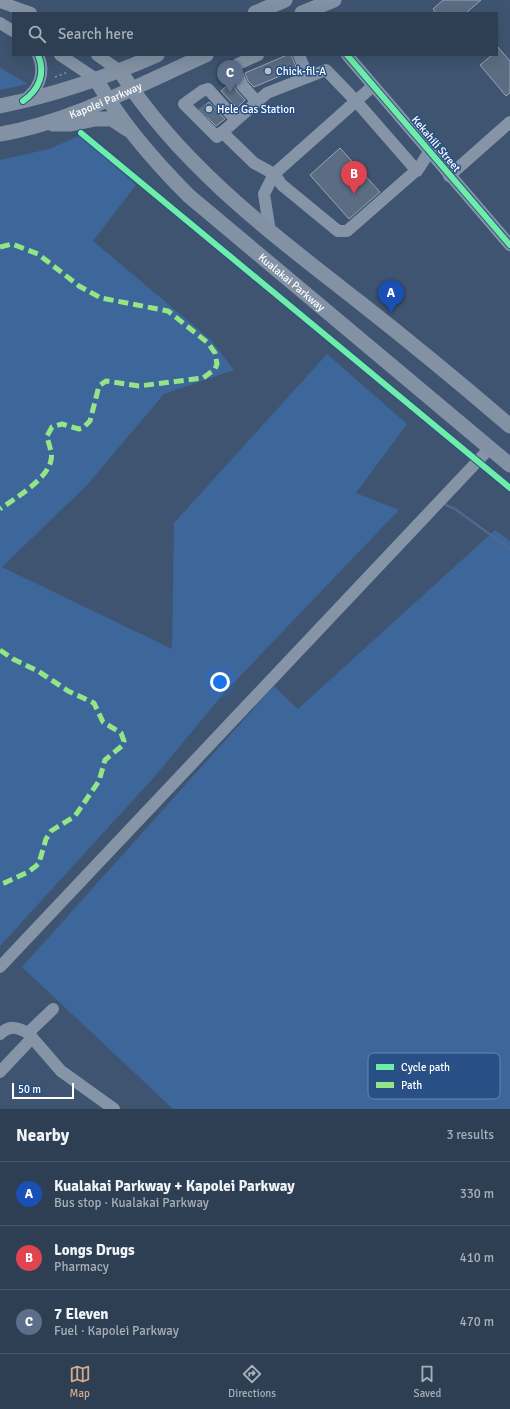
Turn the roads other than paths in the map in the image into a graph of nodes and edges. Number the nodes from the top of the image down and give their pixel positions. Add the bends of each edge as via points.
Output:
1 (285, 0) edge
2 (334, 0) edge
3 (0, 2) edge
4 (28, 12) edge
5 (257, 12) edge
6 (309, 12) edge
7 (0, 23) edge
8 (12, 30) edge
9 (38, 56) edge
10 (62, 56) edge
11 (98, 56) edge
12 (155, 56) edge
13 (204, 56) edge
14 (256, 56) edge
15 (299, 56) edge
16 (348, 56) edge
17 (120, 71) junction
18 (308, 77) junction
19 (96, 78) junction
20 (373, 86) junction
21 (130, 88) junction
22 (108, 100) junction
23 (23, 101) junction
24 (356, 101) junction
25 (257, 102) junction
26 (0, 106) edge
27 (236, 120) junction
28 (510, 122) edge
29 (42, 124) junction
30 (222, 132) junction
31 (0, 134) edge
32 (137, 136) junction
33 (429, 152) junction
34 (417, 170) junction
35 (274, 174) junction
36 (449, 176) junction
37 (270, 232) junction
38 (510, 245) edge
39 (510, 426) edge
40 (490, 448) junction
41 (510, 465) edge
42 (0, 967) edge
43 (53, 1009) dead end
44 (0, 1034) edge
45 (30, 1036) junction
46 (0, 1072) edge
47 (114, 1109) edge

1 - 5 main road
2 - 6 main road
3 - 4 street
7 - 8 street
9 - 23 street via 42,67 41,79 32,94
10 - 19 street
11 - 17 street
12 - 17 main road, Kapolei Parkway
13 - 21 main road, Kapolei Parkway
14 - 25 street via 238,64 236,70 242,85
15 - 18 street
16 - 20 street, Kekahili Street
17 - 19 main road, Kapolei Parkway
17 - 21 main road
18 - 24 street via 326,70
18 - 25 street via 267,93
19 - 22 main road, Kualakai Parkway
19 - 23 main road, Kapolei Parkway
20 - 24 street
20 - 33 street, Kekahili Street
21 - 22 main road, Kapolei Parkway
21 - 37 main road via 209,178
22 - 29 main road, Kapolei Parkway
22 - 32 main road, Kualakai Parkway
23 - 26 main road, Kapolei Parkway
24 - 34 street
24 - 35 street
25 - 27 street
27 - 30 street
27 - 30 street via 216,102 208,89 184,104 217,137
28 - 36 street
29 - 31 main road, Kapolei Parkway
29 - 32 main road via 71,124 95,118 112,119
30 - 35 street via 254,163
32 - 40 main road, Kualakai Parkway via 172,178 204,209
33 - 34 street
33 - 36 street, Kekahili Street
34 - 35 street via 348,231 338,231 282,185
35 - 37 street via 264,194
36 - 38 street, Kekahili Street
37 - 39 main road
40 - 41 main road, Kualakai Parkway
40 - 42 street
43 - 45 street
44 - 45 street via 6,1028 16,1027
45 - 46 street
45 - 47 street via 61,1071

